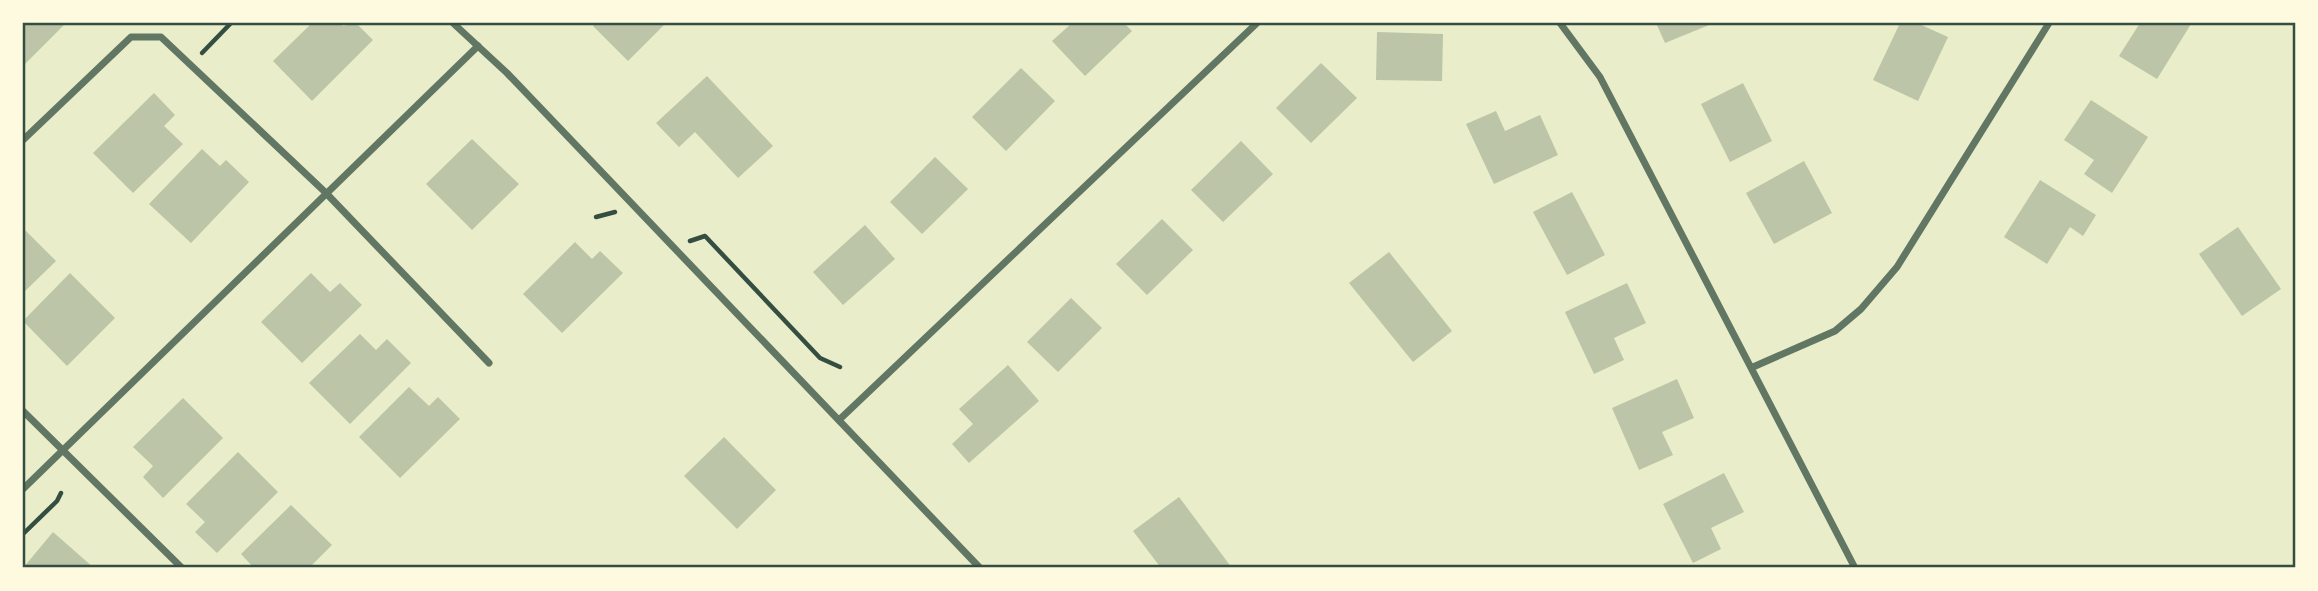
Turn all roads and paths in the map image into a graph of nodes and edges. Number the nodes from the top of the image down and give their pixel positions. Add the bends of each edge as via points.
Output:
1 (231, 23) edge
2 (453, 23) edge
3 (1257, 23) edge
4 (1560, 23) edge
5 (2049, 23) edge
6 (478, 46) junction
7 (192, 63) junction
8 (23, 140) edge
9 (325, 192) junction
10 (674, 247) junction
11 (489, 363) dead end
12 (840, 367) dead end
13 (1753, 367) junction
14 (23, 411) edge
15 (839, 420) junction
16 (62, 452) junction
17 (23, 489) edge
18 (61, 493) dead end
19 (23, 534) edge
20 (182, 568) edge
21 (980, 568) edge
22 (1855, 568) edge

1 - 7 path
2 - 6 street
3 - 15 street
4 - 13 street via 1600,77
5 - 13 street via 1897,267 1861,309 1823,337
6 - 9 street
6 - 10 street
7 - 8 street via 161,37 131,37
7 - 9 street
9 - 11 street
9 - 16 street
10 - 12 path via 705,236 820,358
10 - 15 street
13 - 22 street
14 - 16 street
15 - 21 street
16 - 17 street
16 - 20 street
18 - 19 path

